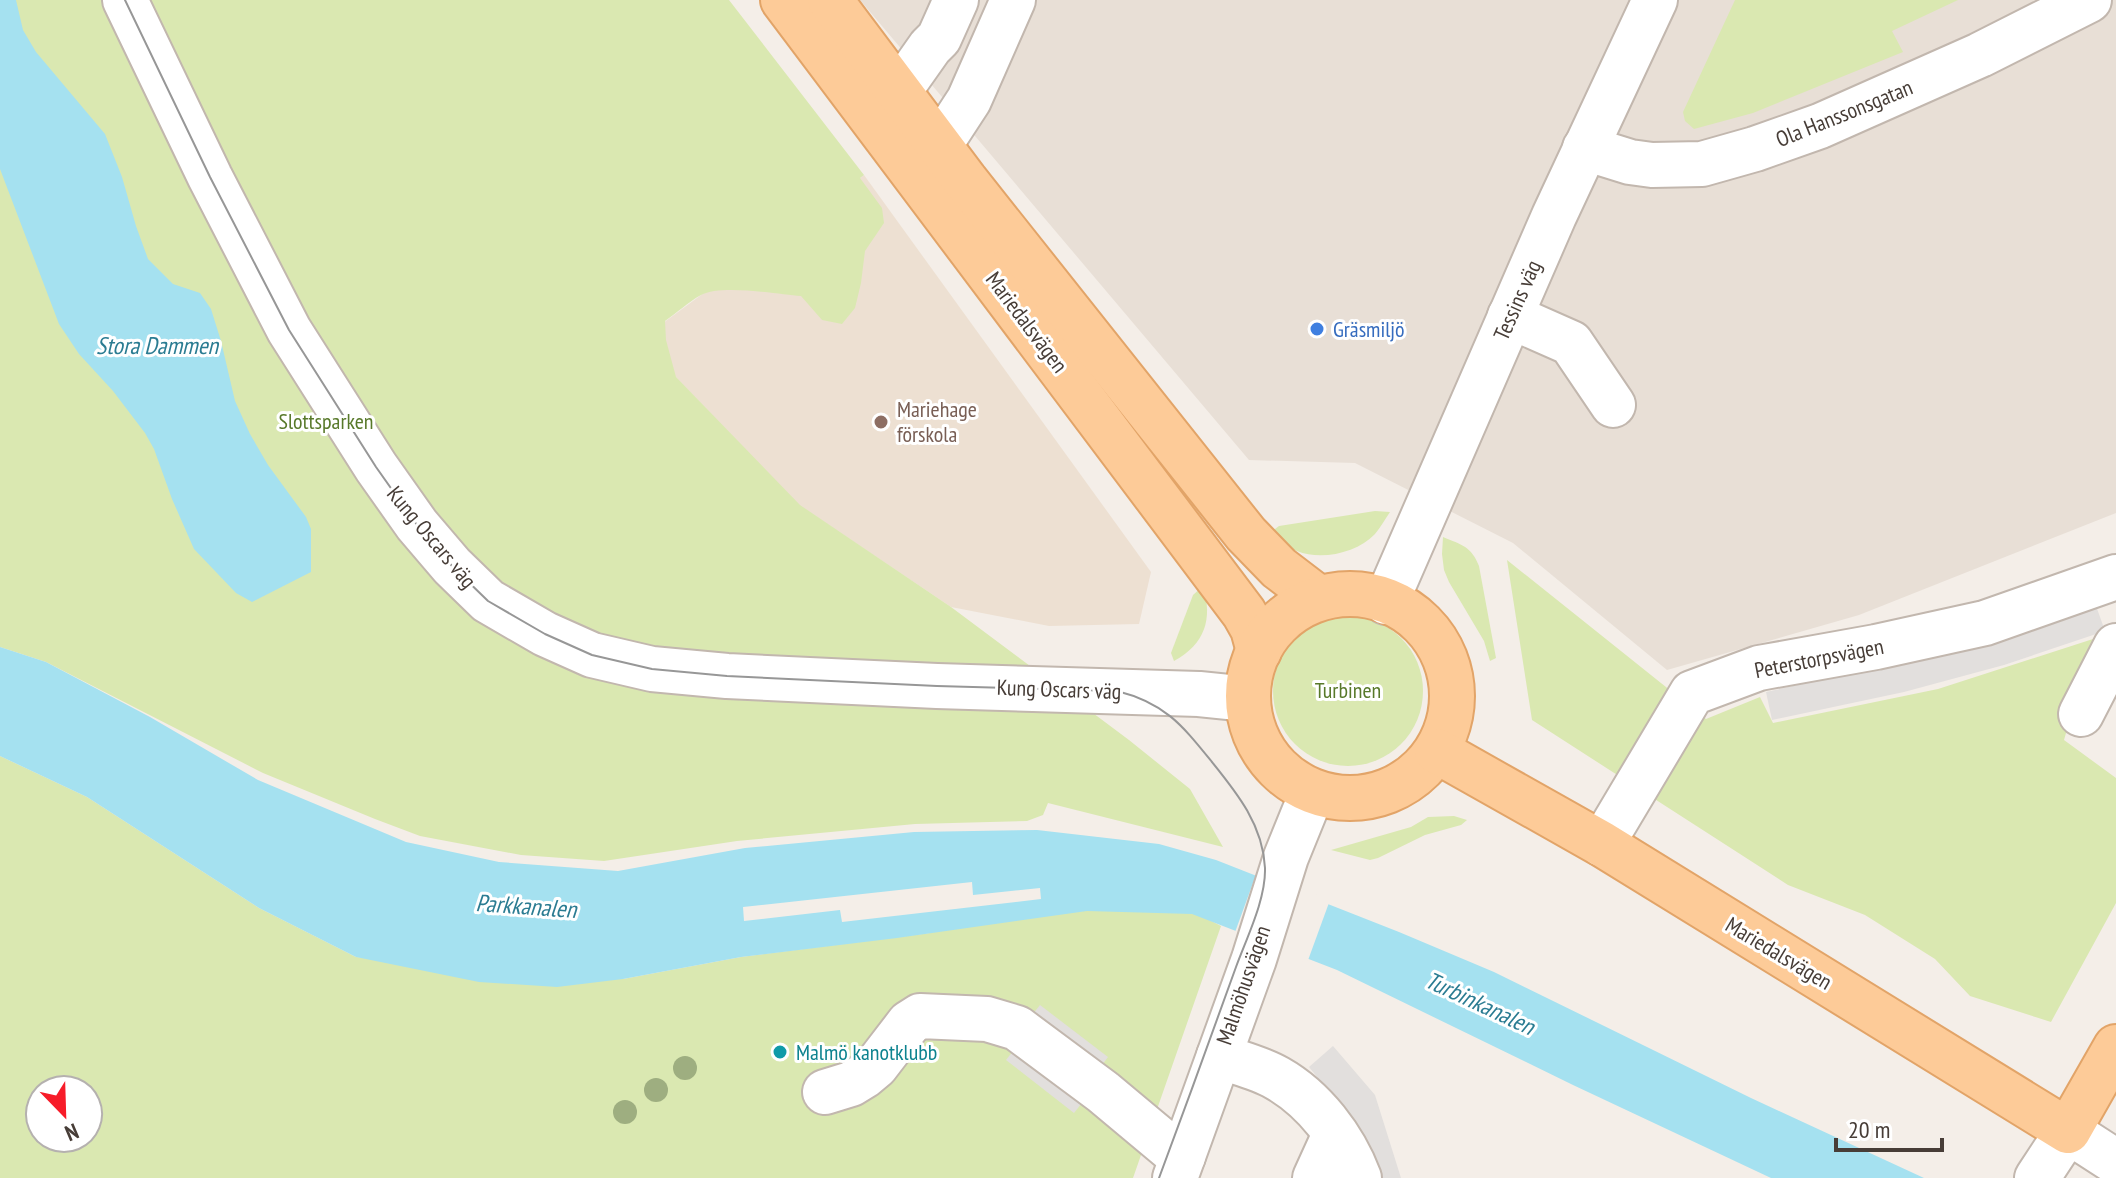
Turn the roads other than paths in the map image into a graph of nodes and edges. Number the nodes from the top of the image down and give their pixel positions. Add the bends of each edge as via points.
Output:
1 (125, 0) edge
2 (783, 0) edge
3 (830, 0) edge
4 (956, 0) edge
5 (1013, 0) edge
6 (1655, 0) edge
7 (2089, 0) edge
8 (886, 106) junction
9 (1585, 148) junction
10 (925, 158) junction
11 (1510, 316) junction
12 (1613, 405) dead end
13 (2116, 577) edge
14 (1317, 597) junction
15 (1386, 602) junction
16 (2116, 646) edge
17 (1259, 651) junction
18 (1248, 699) junction
19 (2081, 714) dead end
20 (1437, 751) junction
21 (1312, 793) junction
22 (1602, 844) junction
23 (2116, 1047) edge
24 (1219, 1056) junction
25 (825, 1092) dead end
26 (2068, 1131) junction
27 (1335, 1134) junction
28 (2116, 1162) edge
29 (1179, 1167) edge
30 (1315, 1178) edge
31 (1359, 1178) edge
32 (2037, 1178) edge

1 - 18 street, Kung Oscars väg via 289,330 417,525 488,601 592,655 652,669
2 - 8 main road, Mariedalsvägen
3 - 8 main road, Mariedalsvägen
4 - 8 street via 939,38
5 - 10 street via 969,100
6 - 9 street, Tessins väg
7 - 9 street, Ola Hanssonsgatan via 1820,126 1742,153 1702,164 1652,165
8 - 10 main road, Mariedalsvägen
9 - 11 street, Tessins väg
10 - 14 main road, Mariedalsvägen via 1258,548
10 - 17 main road, Mariedalsvägen via 1244,613
11 - 12 street via 1571,343
11 - 15 street, Tessins väg
13 - 22 street, Peterstorpsvägen via 1977,626 1759,668 1692,693
14 - 15 main road via 1366,595
14 - 17 main road via 1292,609
15 - 20 main road via 1414,616 1447,659 1451,703
16 - 19 street
17 - 18 main road via 1247,679
18 - 21 main road via 1262,748 1278,771
20 - 21 main road via 1416,774 1367,798
20 - 22 main road, Mariedalsvägen
21 - 24 street, Malmöhusvägen
22 - 26 main road, Mariedalsvägen
23 - 26 main road
24 - 27 street via 1287,1084
24 - 29 street, Malmöhusvägen
25 - 29 street via 864,1076 920,1016 987,1019 1017,1028 1092,1084 1170,1148
26 - 28 street, Mariedalsvägen
26 - 32 street
27 - 30 street
27 - 31 street

